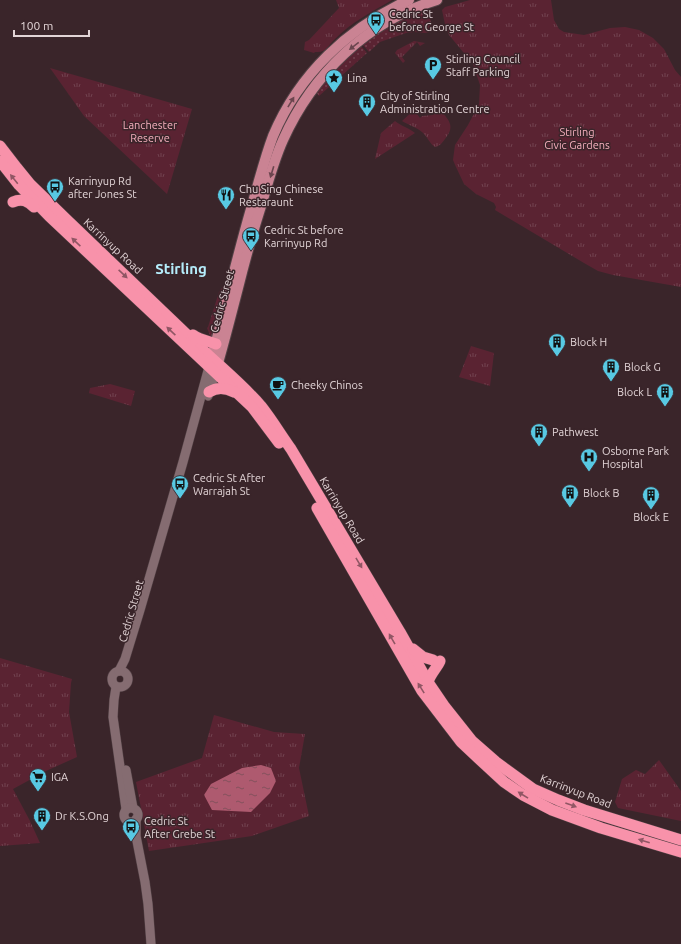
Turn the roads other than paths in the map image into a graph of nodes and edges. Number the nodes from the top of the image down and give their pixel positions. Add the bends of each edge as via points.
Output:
1 (409, 0) edge
2 (437, 0) edge
3 (0, 146) edge
4 (0, 161) edge
5 (13, 202) dead end
6 (49, 216) junction
7 (251, 224) junction
8 (234, 285) junction
9 (177, 325) junction
10 (216, 344) junction
11 (214, 365) junction
12 (209, 392) junction
13 (241, 397) junction
14 (407, 645) junction
15 (123, 672) junction
16 (428, 682) junction
17 (118, 687) junction
18 (533, 789) junction
19 (552, 810) junction
20 (661, 834) junction
21 (681, 837) edge
22 (681, 840) edge
23 (681, 852) edge
24 (151, 944) edge

7 -> 1 main road, Cedric Street via 273,136 303,84 322,60 343,41 368,22
2 -> 7 main road, Cedric Street via 378,27 327,71 306,98 282,141
3 -> 9 highway, Karrinyup Road via 30,184
6 -> 4 highway, Karrinyup Road
5 - 6 highway via 25,200
11 -> 6 highway, Karrinyup Road
7 - 8 main road, Cedric Street
8 - 10 main road, Cedric Street
8 - 11 main road, Cedric Street
9 - 10 highway via 200,339
9 - 11 highway, Karrinyup Road
10 - 11 main road, Cedric Street
11 - 12 main road, Cedric Street
11 - 13 highway, Karrinyup Road
11 -> 14 highway, Karrinyup Road via 260,406 276,425
11 - 15 main road, Cedric Street via 185,455
12 - 13 highway via 218,388 225,389
12 - 15 main road, Cedric Street via 128,663
19 -> 13 highway, Karrinyup Road via 522,795 499,777 461,742 431,703 280,445 252,407
14 - 16 highway, Karrinyup Road
14 - 16 highway via 423,657 437,660 438,666
15 - 17 main road, Cedric Street via 129,678 128,684
15 - 17 main road, Cedric Street via 114,673 112,678 112,682
16 - 18 highway, Karrinyup Road via 472,741
17 - 24 main road, Cedric Street via 113,717 129,809 124,812 124,816 132,820 136,836 145,882
18 - 19 highway via 556,805
18 -> 20 highway, Karrinyup Road via 584,810
23 -> 19 highway, Karrinyup Road
20 - 21 highway
20 - 22 highway, Karrinyup Road

